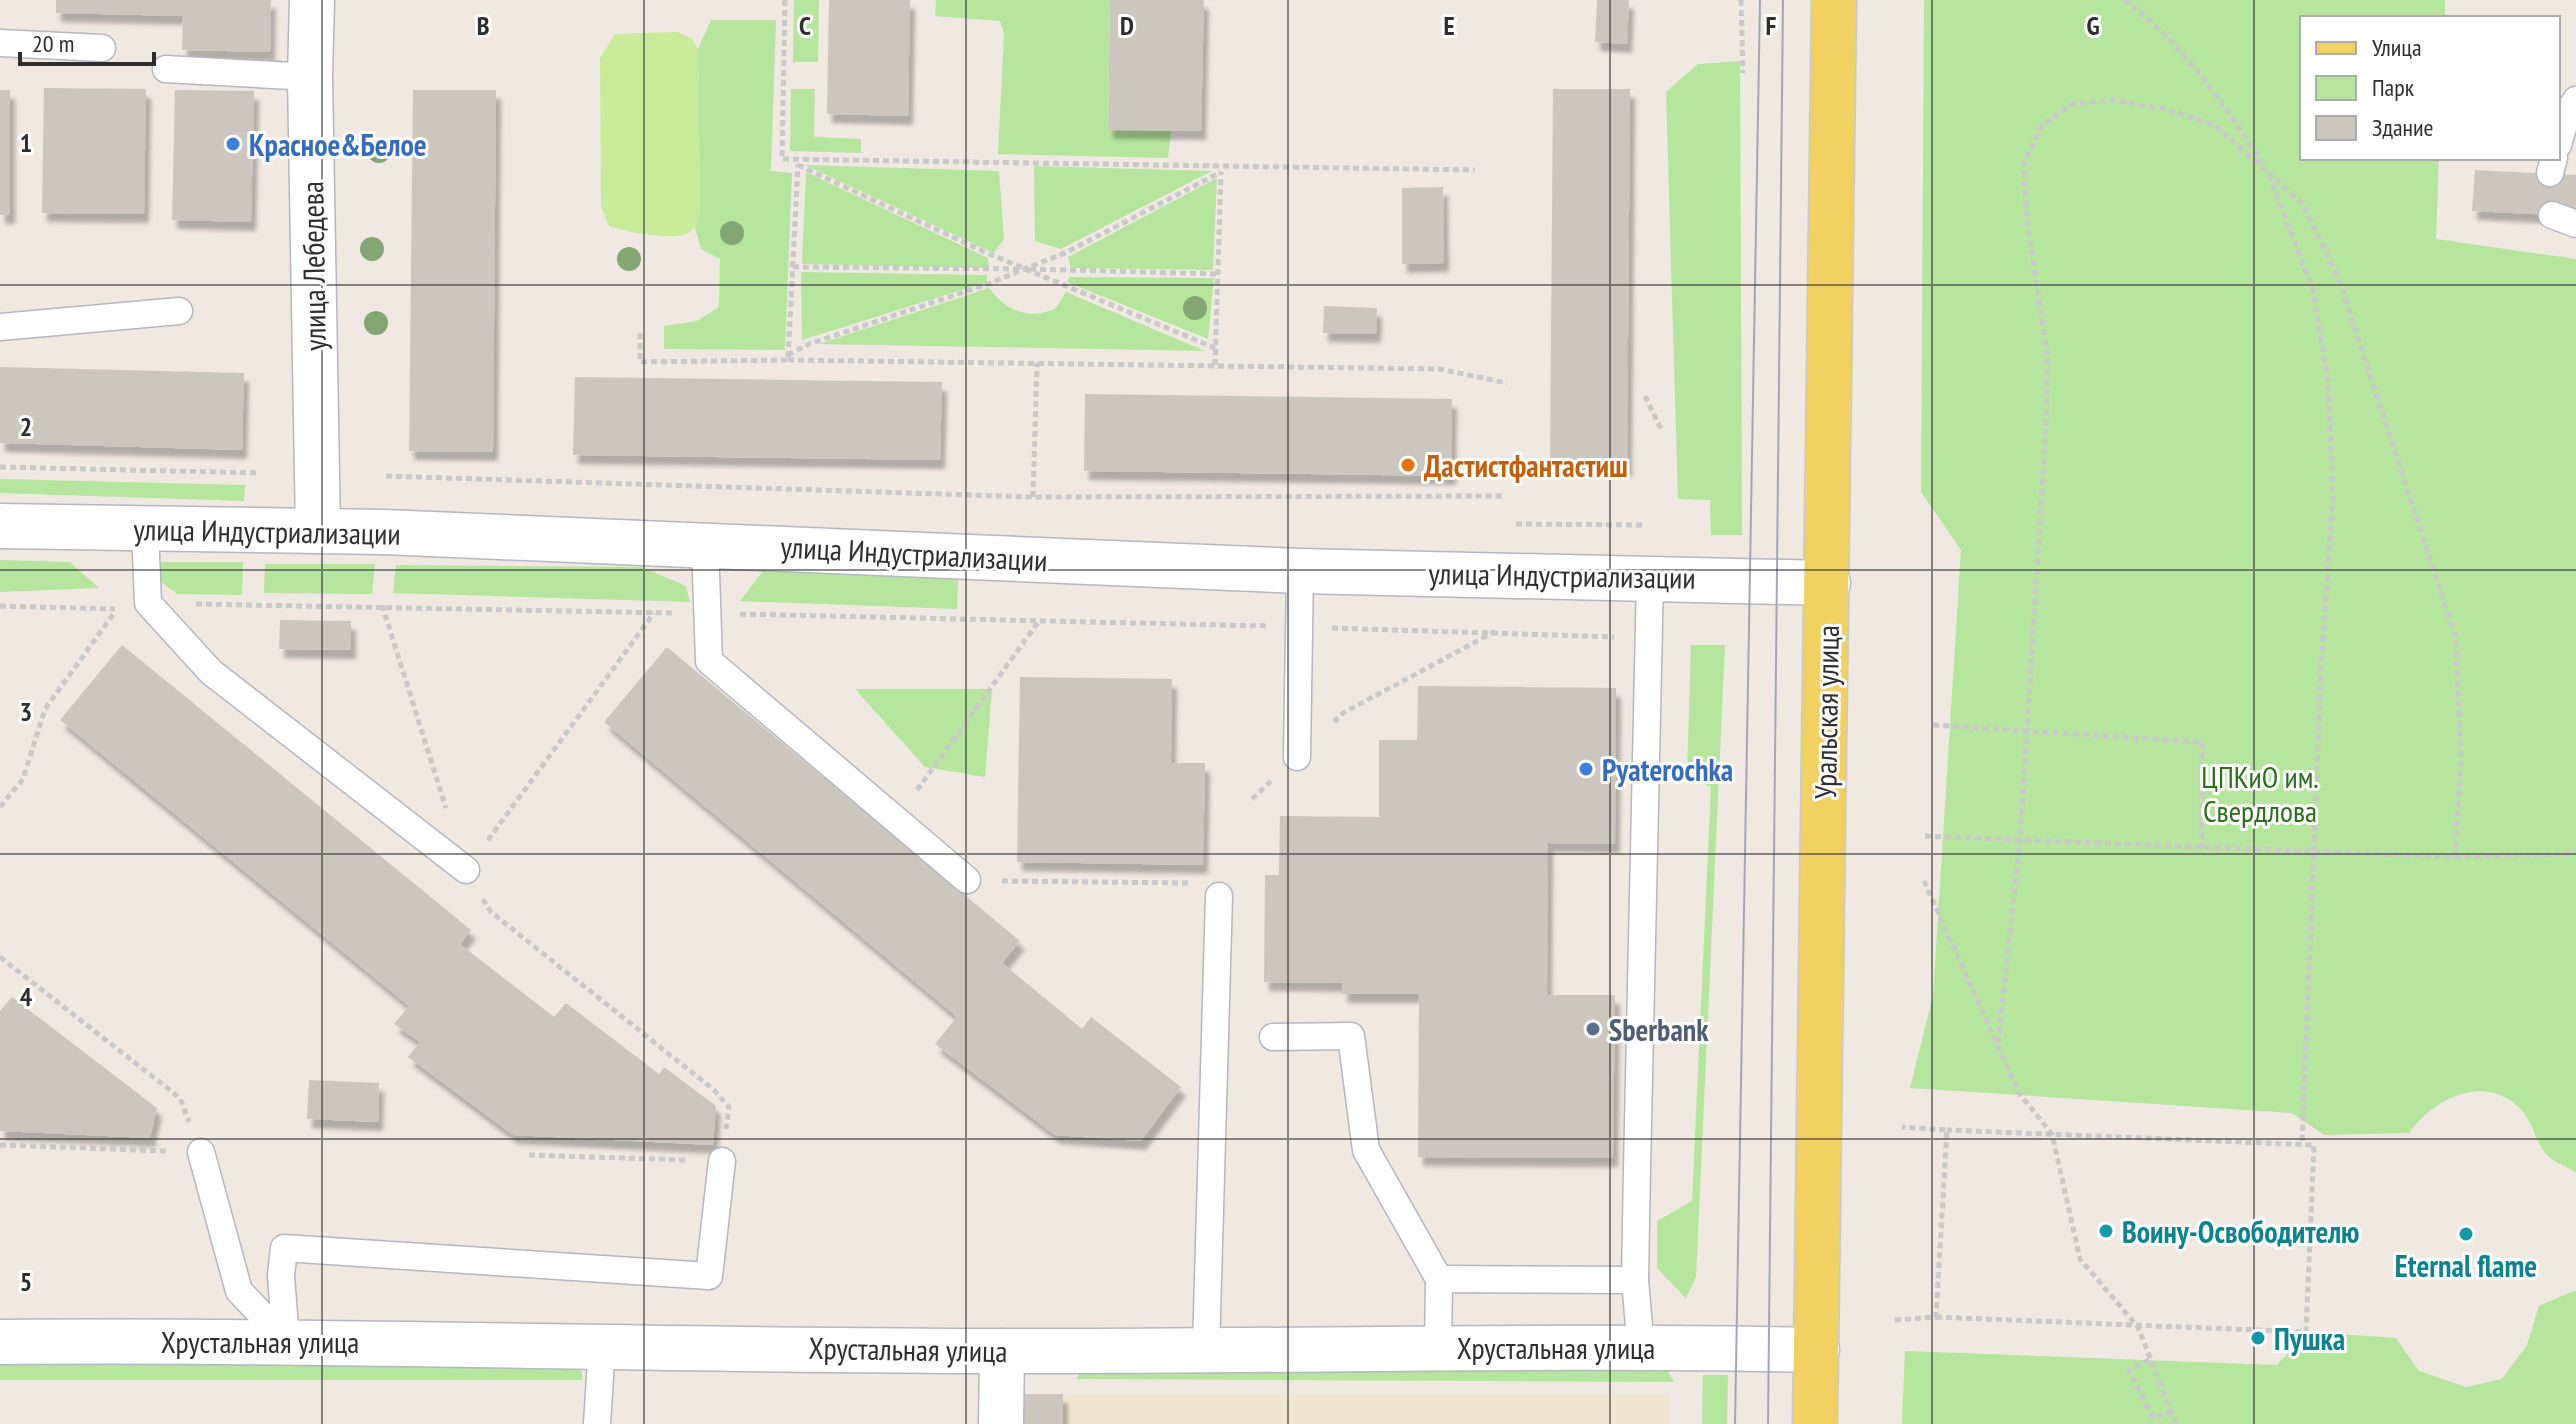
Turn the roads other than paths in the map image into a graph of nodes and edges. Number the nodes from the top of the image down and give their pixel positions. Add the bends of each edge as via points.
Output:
1 (312, 0) edge
2 (1834, 0) edge
3 (0, 43) edge
4 (102, 48) dead end
5 (166, 69) dead end
6 (310, 77) junction
7 (2576, 100) edge
8 (2560, 138) edge
9 (179, 311) dead end
10 (0, 327) edge
11 (0, 526) edge
12 (145, 529) junction
13 (318, 531) junction
14 (705, 544) junction
15 (1300, 571) junction
16 (1650, 578) junction
17 (1828, 583) junction
18 (1297, 757) road end
19 (466, 870) road end
20 (978, 880) road end
21 (1208, 890) road end
22 (1273, 1037) dead end
23 (201, 1152) road end
24 (722, 1161) road end
25 (1439, 1279) junction
26 (1635, 1280) junction
27 (286, 1340) junction
28 (0, 1342) edge
29 (602, 1345) junction
30 (1438, 1348) junction
31 (1206, 1349) junction
32 (1641, 1349) junction
33 (1817, 1350) junction
34 (1002, 1351) junction
35 (597, 1424) edge
36 (1001, 1424) edge
37 (1815, 1424) edge

1 - 6 street, улица Лебедева
2 - 17 main road, Уральская улица
3 - 4 lane
5 - 6 lane
6 - 13 street, улица Лебедева
7 - 8 lane
9 - 10 lane
11 - 12 street, улица Индустриализации
12 - 13 street, улица Индустриализации
12 - 19 lane via 148,603 211,672
13 - 14 street, улица Индустриализации
14 - 15 street, улица Индустриализации
14 - 20 lane via 709,661 896,820
15 - 16 street, улица Индустриализации
15 - 18 lane
16 - 17 street, улица Индустриализации
16 - 26 lane
17 - 33 main road, Уральская улица
21 - 31 lane
22 - 25 lane via 1351,1036 1366,1150
23 - 27 lane via 239,1291
24 - 27 lane via 709,1276 284,1248
25 - 26 lane
25 - 30 lane
26 - 32 lane
27 - 28 street, Хрустальная улица
27 - 29 street, Хрустальная улица
29 - 34 street, Хрустальная улица
29 - 35 lane
30 - 31 street, Хрустальная улица
30 - 32 street, Хрустальная улица
31 - 34 street, Хрустальная улица
32 - 33 street, Хрустальная улица
33 - 37 main road, Уральская улица
34 - 36 street

